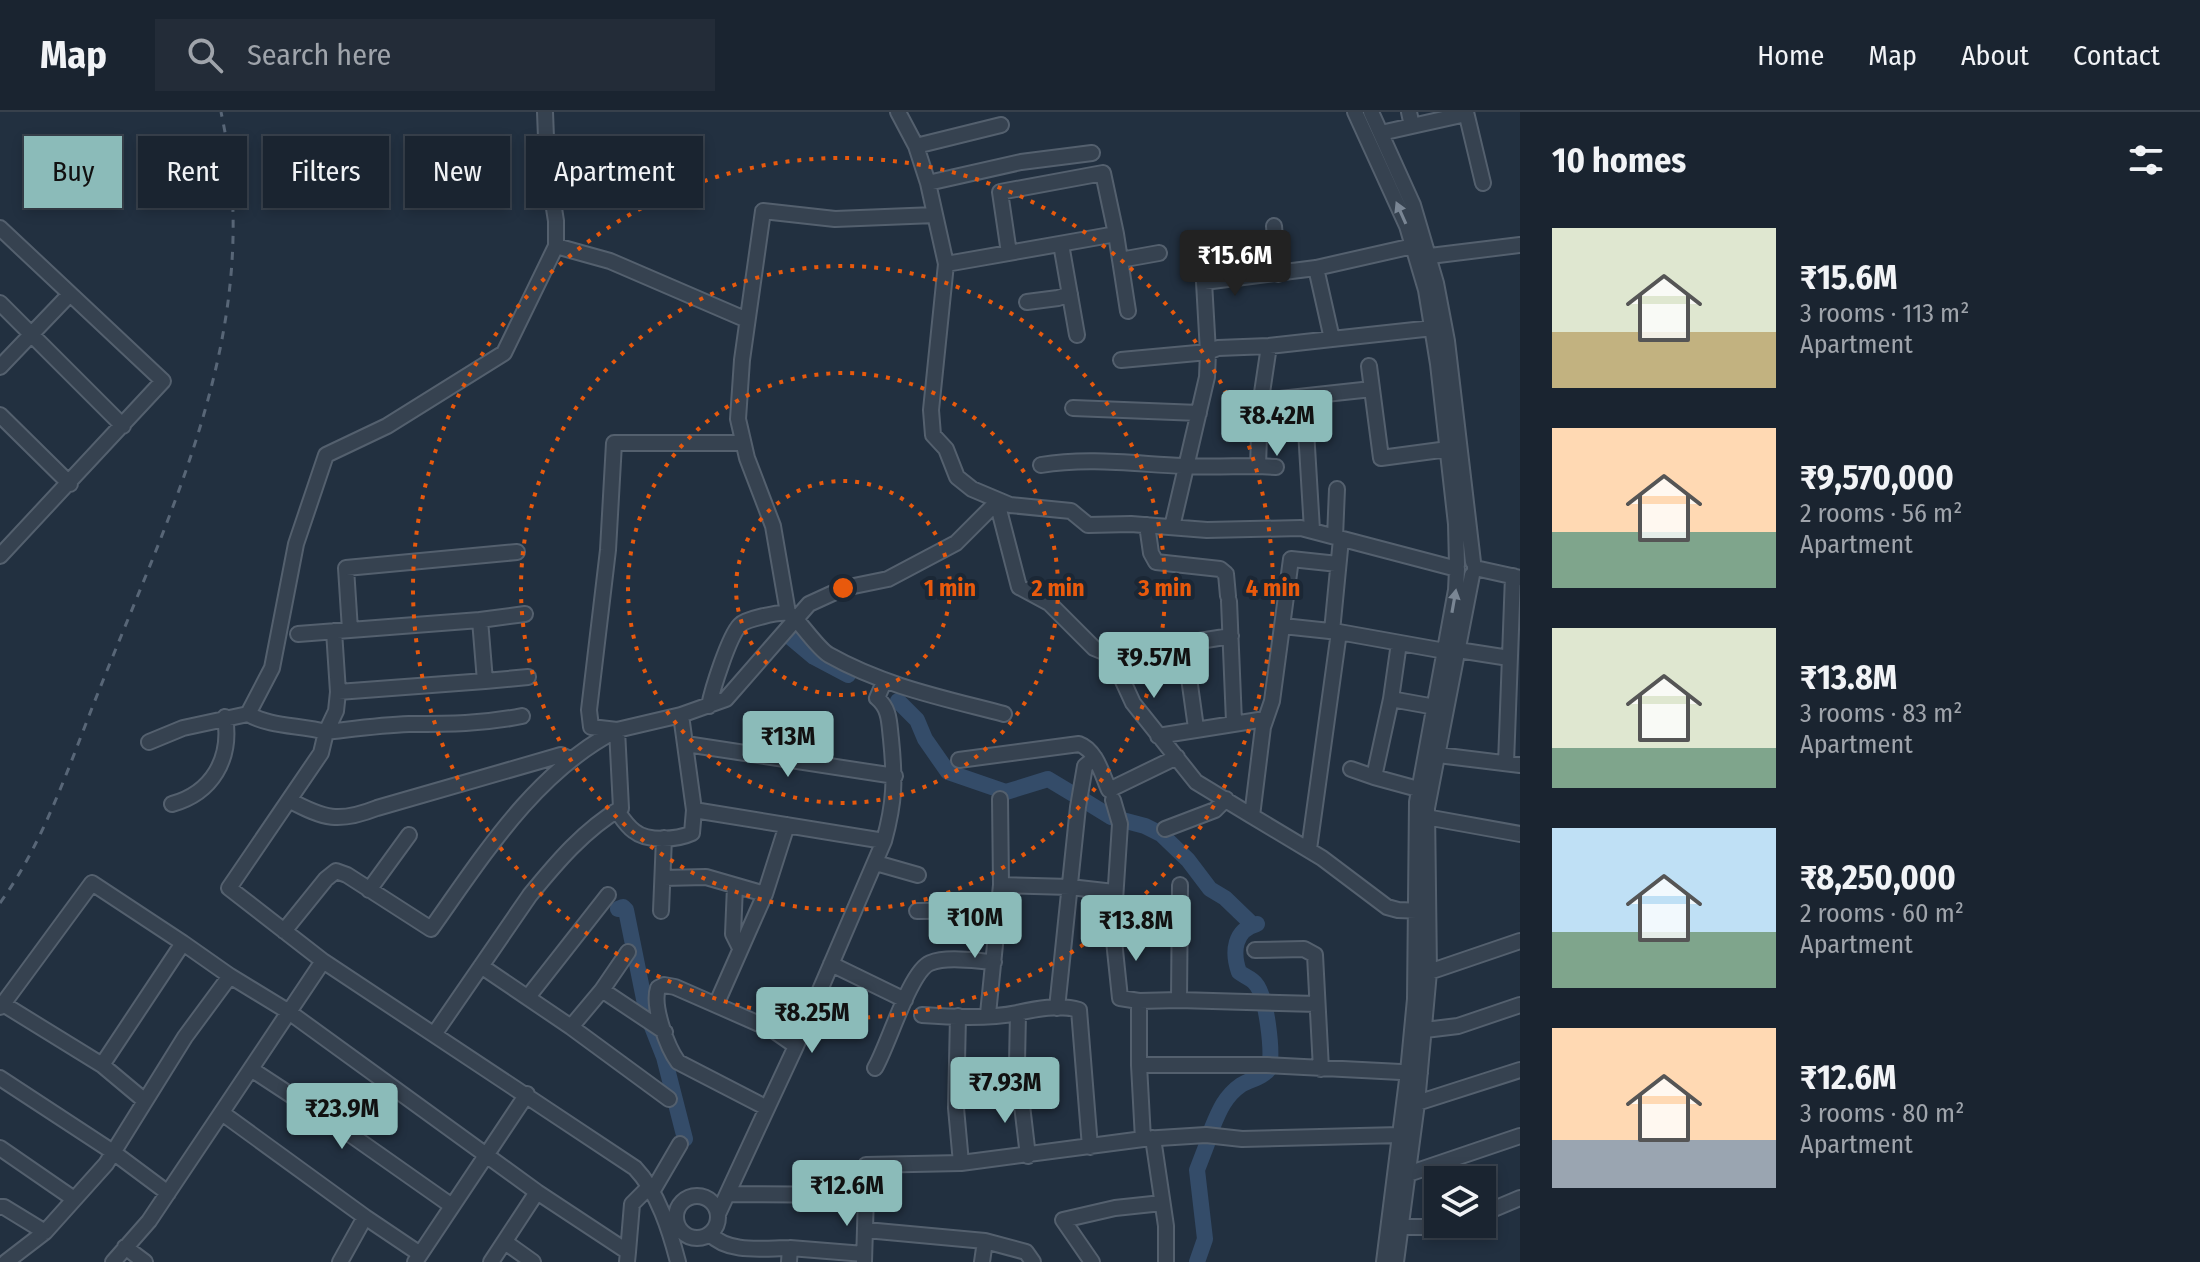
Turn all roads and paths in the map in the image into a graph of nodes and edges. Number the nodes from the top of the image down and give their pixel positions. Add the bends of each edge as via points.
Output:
1 (545, 112) edge
2 (898, 112) edge
3 (1355, 112) edge
4 (1371, 112) edge
5 (1466, 113) edge
6 (1411, 119) edge
7 (1001, 125) dead end
8 (1381, 133) junction
9 (916, 146) junction
10 (1092, 153) dead end
11 (928, 183) junction
12 (1483, 183) dead end
13 (935, 215) junction
14 (1274, 226) dead end
15 (0, 228) edge
16 (1116, 234) junction
17 (1061, 244) junction
18 (1520, 245) edge
19 (556, 246) junction
20 (1413, 246) junction
21 (1009, 253) junction
22 (1159, 253) dead end
23 (1430, 256) junction
24 (1120, 260) junction
25 (946, 264) junction
26 (1316, 268) junction
27 (1278, 274) junction
28 (70, 294) junction
29 (1070, 294) junction
30 (1027, 302) dead end
31 (0, 303) edge
32 (1128, 311) dead end
33 (747, 320) junction
34 (1433, 328) junction
35 (32, 333) junction
36 (1077, 335) dead end
37 (1332, 339) junction
38 (1269, 346) junction
39 (1208, 352) junction
40 (1121, 360) dead end
41 (1369, 366) dead end
42 (0, 367) edge
43 (1372, 389) junction
44 (1304, 397) junction
45 (1261, 401) junction
46 (1073, 408) dead end
47 (1199, 413) junction
48 (0, 415) edge
49 (123, 426) junction
50 (742, 443) junction
51 (1448, 449) junction
52 (1041, 465) dead end
53 (1187, 466) junction
54 (1258, 466) junction
55 (1276, 467) dead end
56 (70, 484) junction
57 (1337, 489) dead end
58 (997, 502) junction
59 (1147, 525) junction
60 (1172, 527) junction
61 (1312, 530) junction
62 (1338, 538) junction
63 (517, 552) dead end
64 (0, 556) edge
65 (1338, 564) junction
66 (1467, 568) junction
67 (1516, 577) edge
68 (525, 614) dead end
69 (792, 616) junction
70 (480, 620) junction
71 (1283, 626) junction
72 (350, 630) junction
73 (334, 631) junction
74 (1336, 631) junction
75 (298, 634) dead end
76 (1231, 636) junction
77 (1184, 642) junction
78 (1399, 643) junction
79 (1452, 650) junction
80 (1111, 655) junction
81 (1509, 658) junction
82 (528, 677) dead end
83 (485, 681) junction
84 (884, 682) junction
85 (338, 692) junction
86 (1391, 699) junction
87 (709, 706) junction
88 (1435, 707) junction
89 (248, 714) junction
90 (1004, 714) dead end
91 (681, 715) junction
92 (522, 716) dead end
93 (225, 717) junction
94 (1265, 719) junction
95 (1234, 722) junction
96 (1196, 728) junction
97 (617, 730) junction
98 (326, 732) junction
99 (1158, 736) junction
100 (149, 742) dead end
101 (686, 744) junction
102 (1438, 755) junction
103 (1177, 757) junction
104 (1095, 758) junction
105 (570, 759) junction
106 (959, 760) dead end
107 (1513, 764) edge
108 (1351, 769) dead end
109 (895, 776) junction
110 (1374, 777) junction
111 (1418, 789) junction
112 (1000, 799) dead end
113 (1226, 799) junction
114 (289, 800) junction
115 (1113, 800) dead end
116 (172, 804) dead end
117 (694, 810) junction
118 (617, 811) junction
119 (1252, 816) junction
120 (1426, 817) junction
121 (787, 825) junction
122 (1165, 829) dead end
123 (1520, 834) edge
124 (409, 835) dead end
125 (664, 838) junction
126 (884, 841) junction
127 (1309, 849) junction
128 (876, 863) junction
129 (918, 875) dead end
130 (663, 878) junction
131 (1001, 885) junction
132 (1180, 885) dead end
133 (735, 886) junction
134 (1070, 887) junction
135 (369, 890) junction
136 (1114, 892) junction
137 (765, 894) junction
138 (608, 895) dead end
139 (998, 910) junction
140 (661, 911) dead end
141 (917, 911) dead end
142 (1422, 911) junction
143 (284, 931) junction
144 (1520, 941) edge
145 (183, 943) junction
146 (740, 948) junction
147 (1255, 950) dead end
148 (628, 952) dead end
149 (323, 961) junction
150 (994, 962) junction
151 (831, 964) junction
152 (481, 966) junction
153 (1429, 972) junction
154 (230, 976) junction
155 (602, 990) junction
156 (528, 997) junction
157 (905, 1000) junction
158 (1179, 1000) junction
159 (1139, 1001) junction
160 (1317, 1004) junction
161 (716, 1005) junction
162 (1520, 1005) edge
163 (2, 1006) edge
164 (1057, 1008) junction
165 (289, 1012) junction
166 (1018, 1013) junction
167 (988, 1014) junction
168 (922, 1015) dead end
169 (958, 1016) junction
170 (655, 1026) junction
171 (571, 1027) junction
172 (1425, 1030) junction
173 (435, 1033) junction
174 (796, 1046) junction
175 (102, 1065) junction
176 (1139, 1065) junction
177 (875, 1068) dead end
178 (251, 1069) junction
179 (1321, 1069) junction
180 (1520, 1070) edge
181 (1414, 1073) junction
182 (0, 1078) edge
183 (1019, 1089) junction
184 (527, 1094) junction
185 (957, 1098) junction
186 (669, 1099) dead end
187 (145, 1101) junction
188 (1417, 1103) junction
189 (767, 1108) junction
190 (222, 1113) junction
191 (1400, 1135) junction
192 (1520, 1136) edge
193 (1148, 1138) junction
194 (680, 1144) dead end
195 (1090, 1147) junction
196 (0, 1148) edge
197 (113, 1152) junction
198 (486, 1156) junction
199 (1028, 1156) junction
200 (961, 1163) junction
201 (1408, 1174) junction
202 (651, 1189) junction
203 (537, 1192) junction
204 (168, 1193) junction
205 (729, 1194) junction
206 (866, 1195) junction
207 (1520, 1198) edge
208 (74, 1199) junction
209 (1162, 1203) junction
210 (452, 1206) junction
211 (0, 1207) edge
212 (1496, 1208) edge
213 (718, 1214) junction
214 (365, 1217) junction
215 (1400, 1227) junction
216 (1424, 1227) edge
217 (866, 1230) junction
218 (45, 1232) junction
219 (710, 1234) junction
220 (676, 1235) junction
221 (985, 1241) junction
222 (505, 1242) junction
223 (125, 1247) junction
224 (790, 1255) edge
225 (627, 1257) edge
226 (417, 1258) edge
227 (864, 1258) edge
228 (6, 1262) edge
229 (113, 1262) edge
230 (145, 1262) edge
231 (340, 1262) edge
232 (491, 1262) edge
233 (533, 1262) edge
234 (678, 1262) edge
235 (982, 1262) edge
236 (1033, 1262) edge
237 (1092, 1262) edge
238 (1166, 1262) edge
239 (1384, 1262) edge
240 (1396, 1262) edge

1 - 19 street
2 - 9 street
20 -> 3 street
4 - 8 street
5 - 6 street
5 - 12 street
6 - 8 street
7 - 9 street
8 - 23 street
9 - 11 street
10 - 11 street
11 - 13 street
13 - 25 street
13 - 33 street via 835,219 763,211
14 - 27 street
15 - 28 street
16 - 17 street
16 - 21 street via 1103,173 1000,192
16 - 24 street
17 - 21 street
17 - 29 street
18 - 23 street
19 - 33 street via 610,261
19 - 89 street via 504,353 387,426 326,455 296,544 272,668
20 - 26 street
20 - 34 street
21 - 25 street
22 - 24 street
23 - 66 street via 1447,341
24 - 32 street
25 - 58 street via 933,435 946,449 957,477
26 - 27 street
26 - 37 street
27 - 39 street via 1204,282
28 - 35 street
28 - 49 street via 163,381
29 - 30 street
29 - 36 street
31 - 35 street
33 - 50 street via 738,395
34 - 37 street
34 - 51 street
35 - 42 street
35 - 49 street
37 - 38 street
38 - 39 street
38 - 45 street
39 - 40 street
39 - 47 street
41 - 43 street
43 - 44 street
43 - 51 street via 1381,458
44 - 45 street
44 - 61 street
45 - 54 street
46 - 47 street
47 - 53 street
48 - 56 street
49 - 56 street
50 - 69 street via 773,526
50 - 97 street via 614,443 608,550 589,710 591,727
51 - 66 street
52 - 53 street via 1106,461
53 - 54 street
53 - 60 street
54 - 55 street
56 - 64 street
57 - 62 street
58 - 59 street via 1071,511 1088,525
58 - 69 street via 956,543 888,579 816,599
58 - 80 street via 1019,587 1052,605 1094,648
59 - 60 street
59 - 76 street via 1156,562 1226,574
60 - 61 street
61 - 62 street
62 - 65 street
62 - 66 street
63 - 72 street via 346,568
65 - 71 street via 1291,559
65 - 74 street
66 - 67 street
66 - 79 street
67 - 81 street
68 - 70 street
69 - 84 street via 823,651
69 - 87 street via 731,695
69 - 87 street via 753,619 739,626
70 - 72 street
70 - 83 street
71 - 74 street
71 - 94 street
72 - 73 street
73 - 75 street
73 - 85 street
74 - 78 street
74 - 127 street
76 - 77 street
76 - 95 street
77 - 80 street
77 - 96 street
78 - 79 street
78 - 86 street
79 - 81 street
79 - 88 street
79 - 102 street
80 - 99 street via 1133,703
81 - 107 street
82 - 83 street
83 - 85 street
84 - 90 street
84 - 109 street via 877,698 889,716
85 - 98 street
86 - 88 street
86 - 110 street
87 - 91 street
88 - 111 street
89 - 93 street
89 - 98 street
91 - 97 street
91 - 101 street
92 - 98 street via 489,723
93 - 100 street
93 - 116 street via 228,735 216,777 190,799
94 - 95 street
94 - 119 street
95 - 96 street
96 - 99 street
97 - 105 street
97 - 118 street
98 - 114 street via 321,753
99 - 103 street
101 - 109 street
101 - 117 street
102 - 107 street
102 - 120 street
103 - 104 street via 1109,790
103 - 113 street via 1203,788
104 - 106 street via 1086,747 1073,744
104 - 134 street via 1084,768
105 - 114 street via 561,755 353,818 317,815
105 - 135 street via 501,831 431,929
108 - 110 street
109 - 126 street
110 - 111 street
111 - 142 street via 1415,828
112 - 131 street
113 - 119 street
113 - 122 street via 1215,810
114 - 143 street via 229,888
115 - 136 street via 1119,820
117 - 121 street
117 - 125 street via 692,833
118 - 125 street via 637,834
118 - 152 street via 586,833 547,873
119 - 127 street
120 - 123 street
120 - 142 street
121 - 126 street
121 - 137 street
124 - 135 street
125 - 130 street
126 - 128 street
127 - 142 street via 1387,907
128 - 129 street
128 - 151 street
130 - 133 street via 706,877
130 - 140 street
131 - 134 street
131 - 139 street
132 - 158 street
133 - 137 street
133 - 146 street via 733,934
134 - 136 street
134 - 164 street
135 - 143 street via 336,871
136 - 159 street via 1118,995
137 - 146 street
138 - 156 street
139 - 141 street
139 - 150 street
142 - 153 street
142 - 181 street
143 - 149 street
144 - 153 street
145 - 154 street
145 - 163 street via 92,883
145 - 175 street
146 - 161 street
147 - 160 street via 1313,952
148 - 155 street
149 - 165 street
149 - 173 street
150 - 157 street via 929,964
150 - 167 street
151 - 157 street
151 - 174 street
152 - 156 street
152 - 173 street
153 - 172 street
154 - 165 street
154 - 187 street
155 - 170 street
155 - 171 street
156 - 171 street
157 - 177 street
158 - 159 street
158 - 160 street
159 - 176 street
160 - 179 street
161 - 170 street via 660,986
161 - 174 street
162 - 172 street via 1458,1026
163 - 175 street
164 - 166 street
164 - 195 street via 1081,1014
165 - 178 street
165 - 198 street
166 - 167 street
166 - 183 street
167 - 169 street
168 - 169 street
169 - 185 street
170 - 189 street via 682,1065
171 - 186 street
172 - 181 street
173 - 184 street
174 - 189 street
175 - 187 street
176 - 179 street
176 - 193 street
178 - 190 street
178 - 210 street
179 - 181 street
180 - 188 street
181 - 188 street
181 - 191 street
182 - 197 street
183 - 185 street
183 - 199 street
184 - 198 street
184 - 202 street via 628,1163
185 - 200 street
187 - 197 street
188 - 201 street
189 - 205 street
190 - 204 street
190 - 214 street
191 - 193 street
191 - 239 street
192 - 201 street
193 - 195 street
193 - 209 street
194 - 202 street
195 - 199 street
196 - 208 street
197 - 204 street
197 - 208 street
198 - 203 street
198 - 210 street
199 - 200 street
200 - 206 street via 866,1165
201 - 215 street
202 - 220 street
202 - 225 street via 632,1204
203 - 222 street
203 - 225 street
204 - 223 street
205 - 206 street
205 - 213 street
206 - 217 street
207 - 212 street
208 - 218 street
209 - 237 street via 1063,1220
209 - 238 street
210 - 226 street
211 - 218 street
213 - 219 street
213 - 220 street via 705,1197 685,1199 677,1211
214 - 226 street
214 - 231 street
215 - 216 street
215 - 240 street
217 - 221 street
217 - 227 street
218 - 228 street
219 - 220 street
219 - 224 street via 730,1246
220 - 234 street
221 - 235 street
221 - 236 street via 1022,1250
222 - 232 street
222 - 233 street
223 - 229 street
223 - 230 street
224 - 227 street

